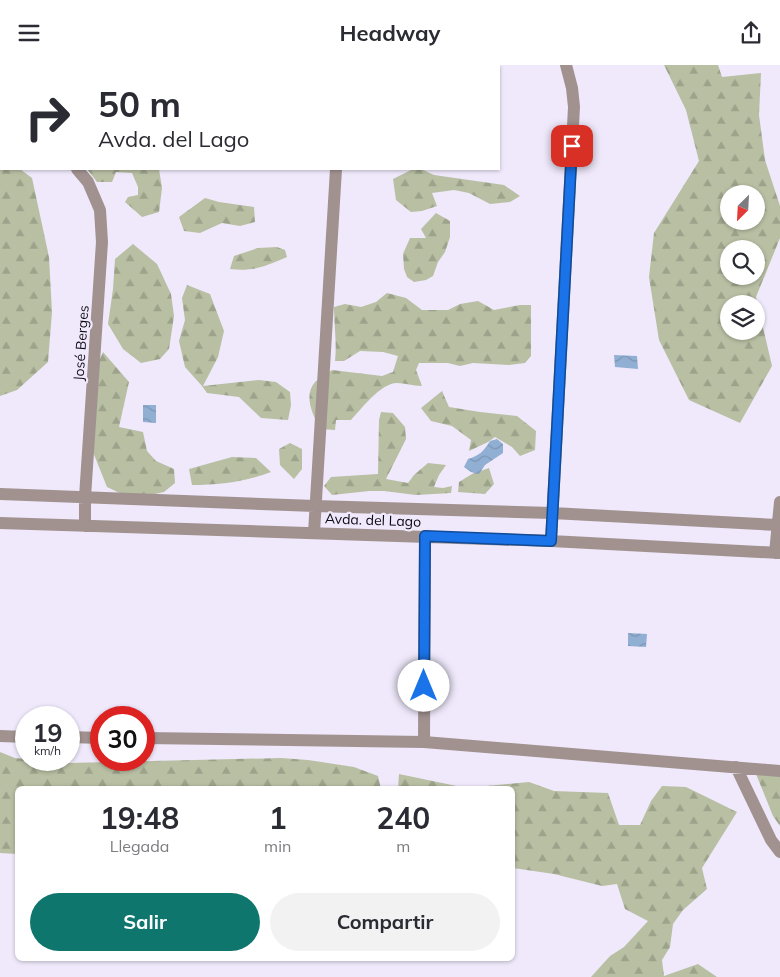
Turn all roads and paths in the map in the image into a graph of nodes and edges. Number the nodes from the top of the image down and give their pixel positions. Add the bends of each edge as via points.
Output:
1 (566, 65) edge
2 (78, 170) edge
3 (336, 170) edge
4 (0, 494) edge
5 (85, 497) junction
6 (780, 502) edge
7 (315, 506) junction
8 (552, 513) junction
9 (0, 523) edge
10 (777, 525) junction
11 (85, 526) junction
12 (314, 533) junction
13 (425, 536) junction
14 (551, 541) junction
15 (777, 553) edge
16 (0, 736) edge
17 (15, 737) edge
18 (155, 738) edge
19 (424, 742) junction
20 (736, 767) junction
21 (780, 771) edge
22 (780, 853) edge

1 - 8 street via 574,107
2 - 5 street, José Berges via 88,182 100,210 102,242
3 - 7 street
4 - 5 street
5 - 7 street
5 - 11 street, José Berges
6 - 10 street
7 - 8 street
7 - 12 street
8 - 10 street
8 - 14 street
9 - 11 street, Avda. del Lago
10 - 15 street
11 - 12 street, Avda. del Lago
12 - 13 street, Avda. del Lago
13 - 14 street, Avda. del Lago
13 - 19 street
14 - 15 street, Avda. del Lago
16 - 17 street
18 - 19 street
19 - 20 street
20 - 21 street
20 - 22 street

